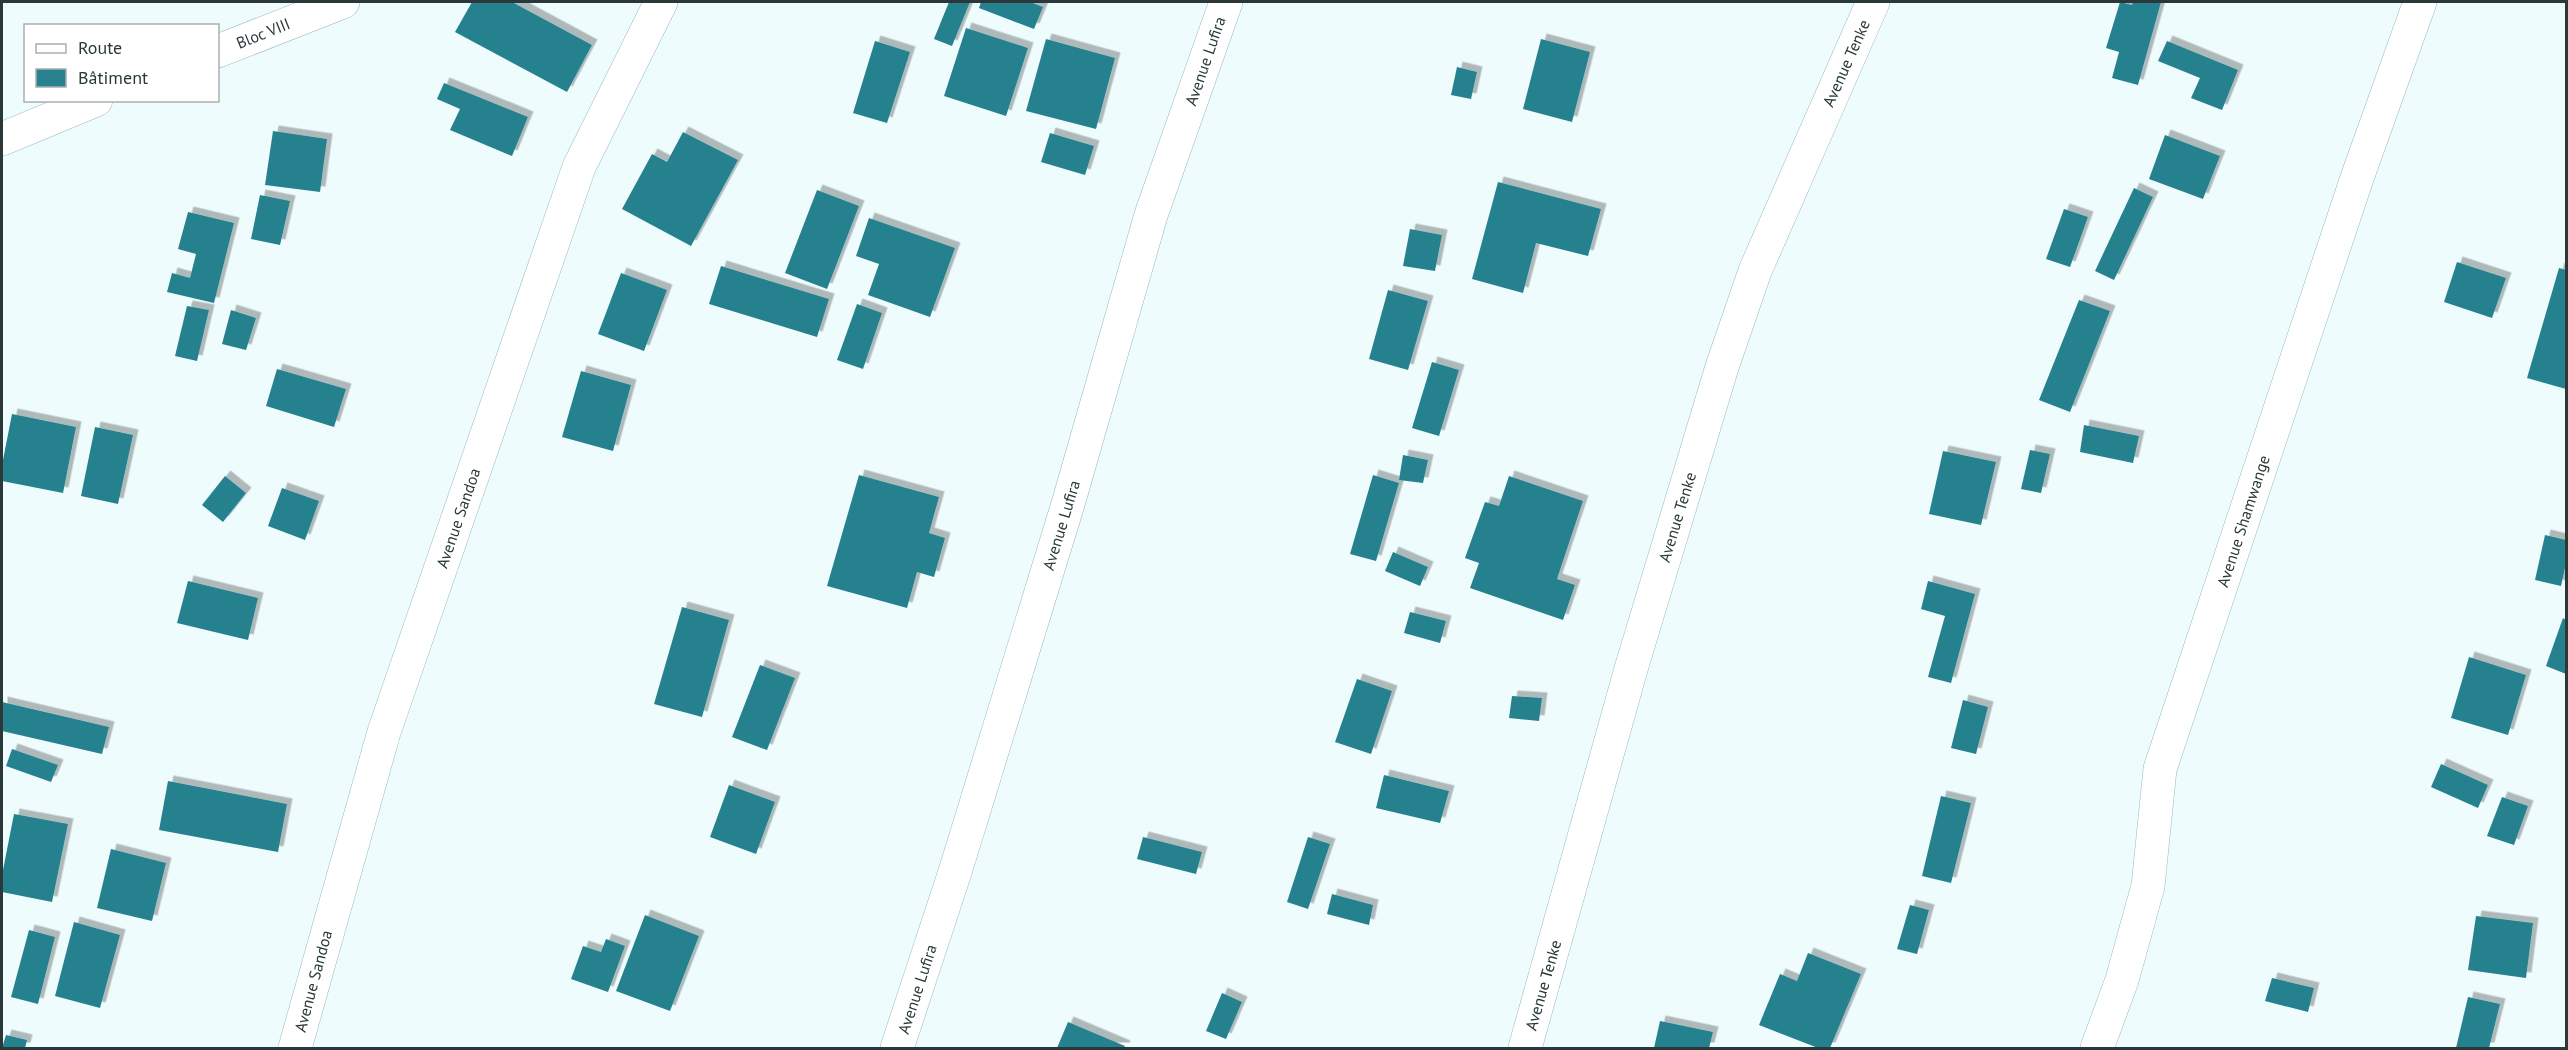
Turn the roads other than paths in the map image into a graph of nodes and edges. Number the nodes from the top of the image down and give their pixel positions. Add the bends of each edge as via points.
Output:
1 (343, 2) edge
2 (661, 2) edge
3 (1226, 2) edge
4 (1873, 2) edge
5 (2420, 2) edge
6 (219, 51) edge
7 (91, 102) edge
8 (2, 139) edge
9 (296, 1048) edge
10 (897, 1048) edge
11 (1525, 1048) edge
12 (2097, 1048) edge

1 - 6 street, Bloc VIII
2 - 9 street, Avenue Sandoa via 579,167 384,732
3 - 10 street, Avenue Lufira via 1151,215 1064,515
4 - 11 street, Avenue Tenke via 1755,271 1722,367 1631,669
5 - 12 street, Avenue Shamwange via 2357,178 2160,770 2148,885 2122,980
7 - 8 street

